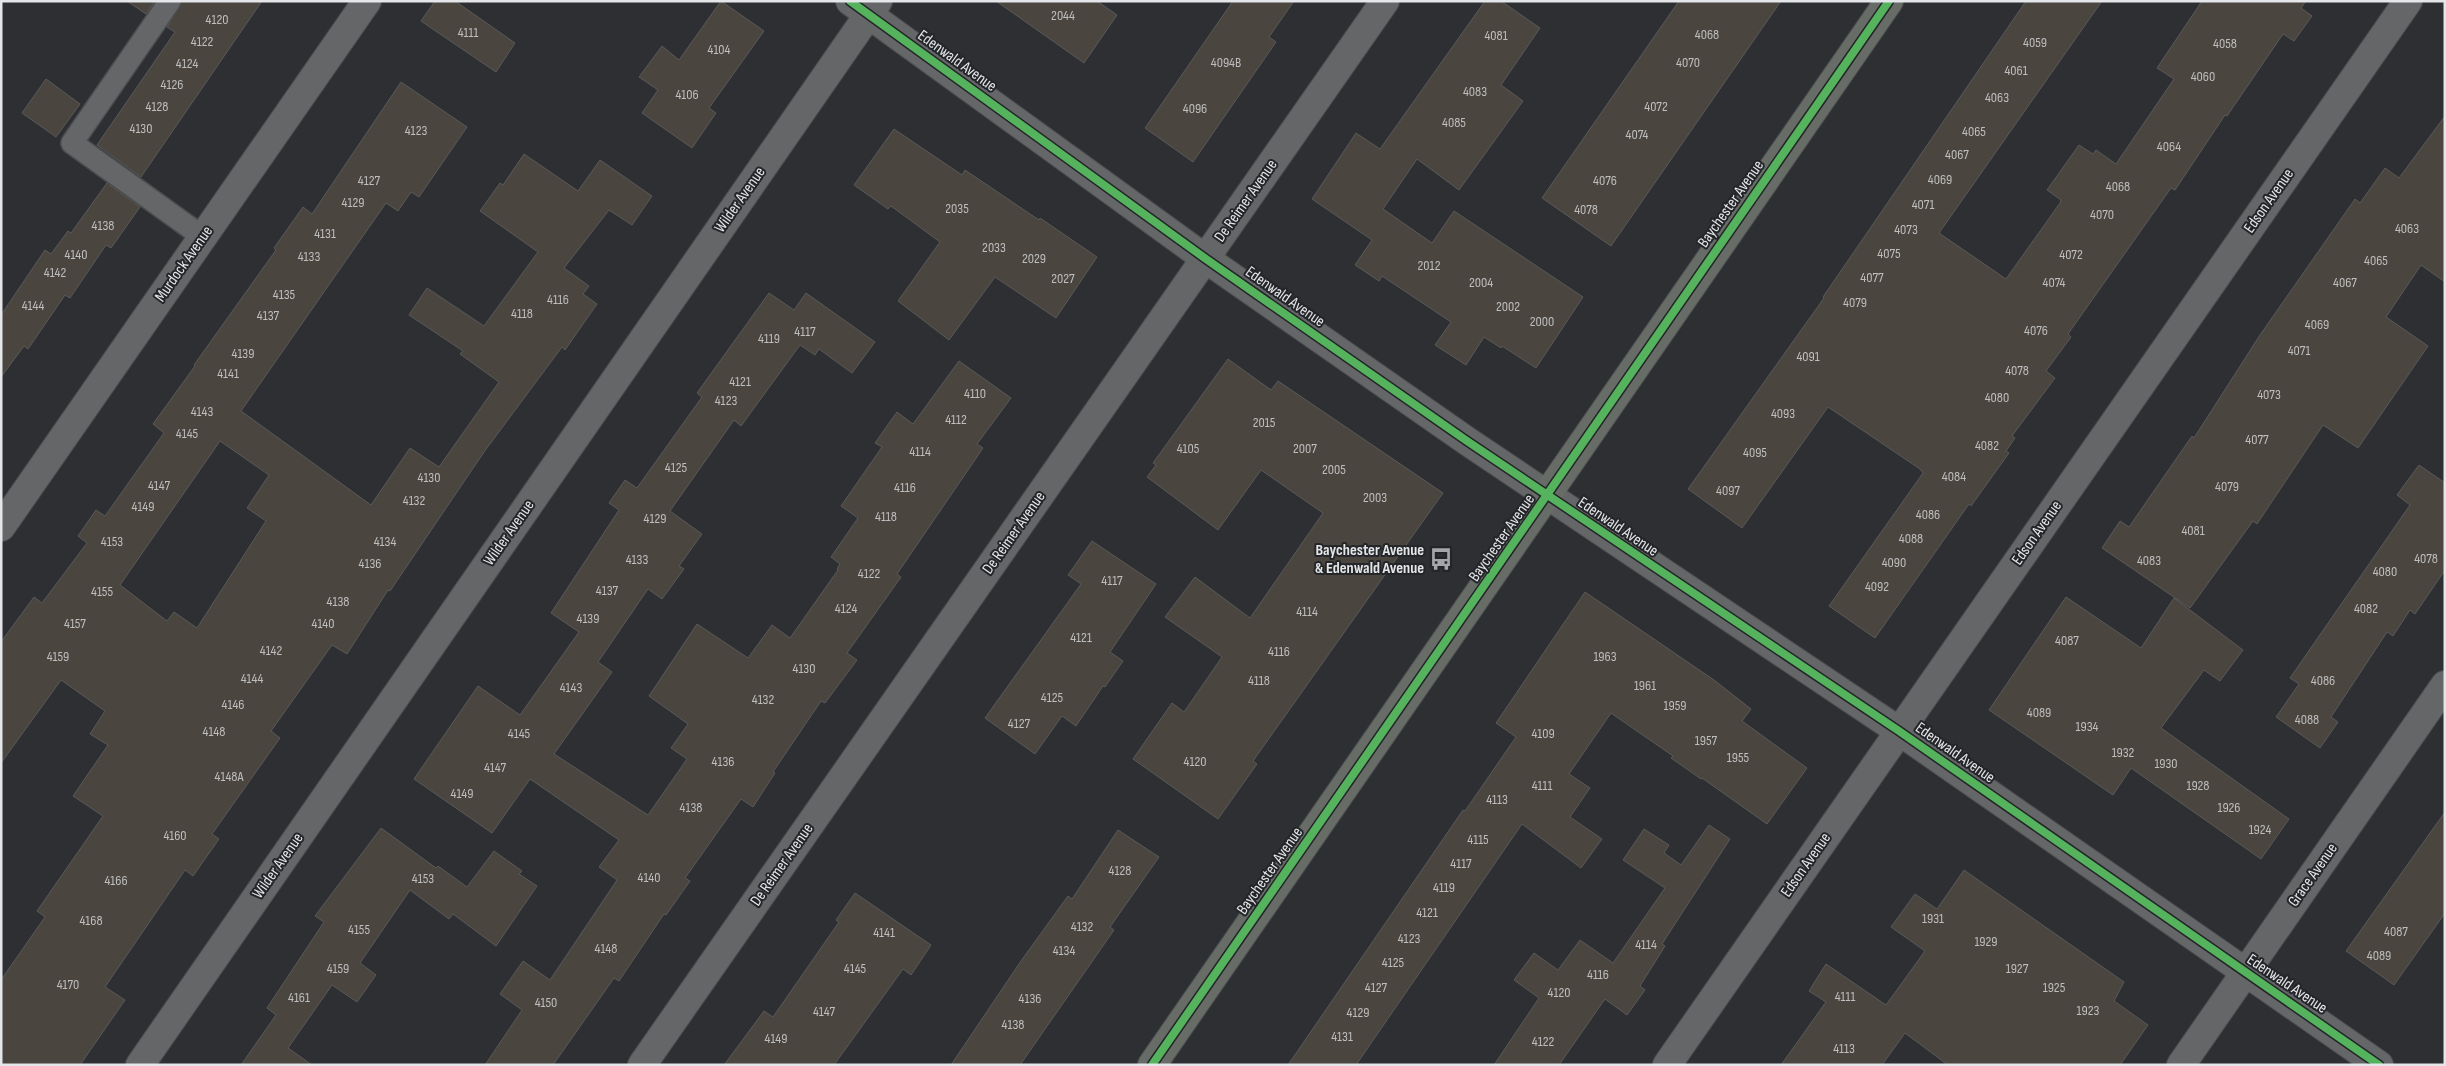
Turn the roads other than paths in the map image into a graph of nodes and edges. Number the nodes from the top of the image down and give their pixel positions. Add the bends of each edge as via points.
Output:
1 (170, 1) edge
2 (1385, 1) edge
3 (1889, 1) edge
4 (2408, 1) edge
5 (365, 2) edge
6 (866, 6) edge
7 (203, 237) junction
8 (1206, 259) junction
9 (1548, 496) junction
10 (1, 527) edge
11 (2445, 685) edge
12 (1899, 731) junction
13 (2245, 972) junction
14 (140, 1065) edge
15 (642, 1065) edge
16 (1152, 1065) edge
17 (1667, 1065) edge
18 (2180, 1065) edge
19 (2379, 1065) edge

1 - 7 lane via 72,144
2 - 8 street, De Reimer Avenue
3 - 9 main road, Baychester Avenue
4 - 12 street, Edson Avenue
5 - 7 street, Murdock Avenue
6 - 8 street, Edenwald Avenue
6 - 14 street, Wilder Avenue
7 - 10 street, Murdock Avenue
8 - 9 street, Edenwald Avenue
8 - 15 street, De Reimer Avenue
9 - 12 street, Edenwald Avenue
9 - 16 main road, Baychester Avenue
11 - 13 street, Grace Avenue
12 - 13 street, Edenwald Avenue
12 - 17 street, Edson Avenue
13 - 18 street, Grace Avenue
13 - 19 street, Edenwald Avenue

